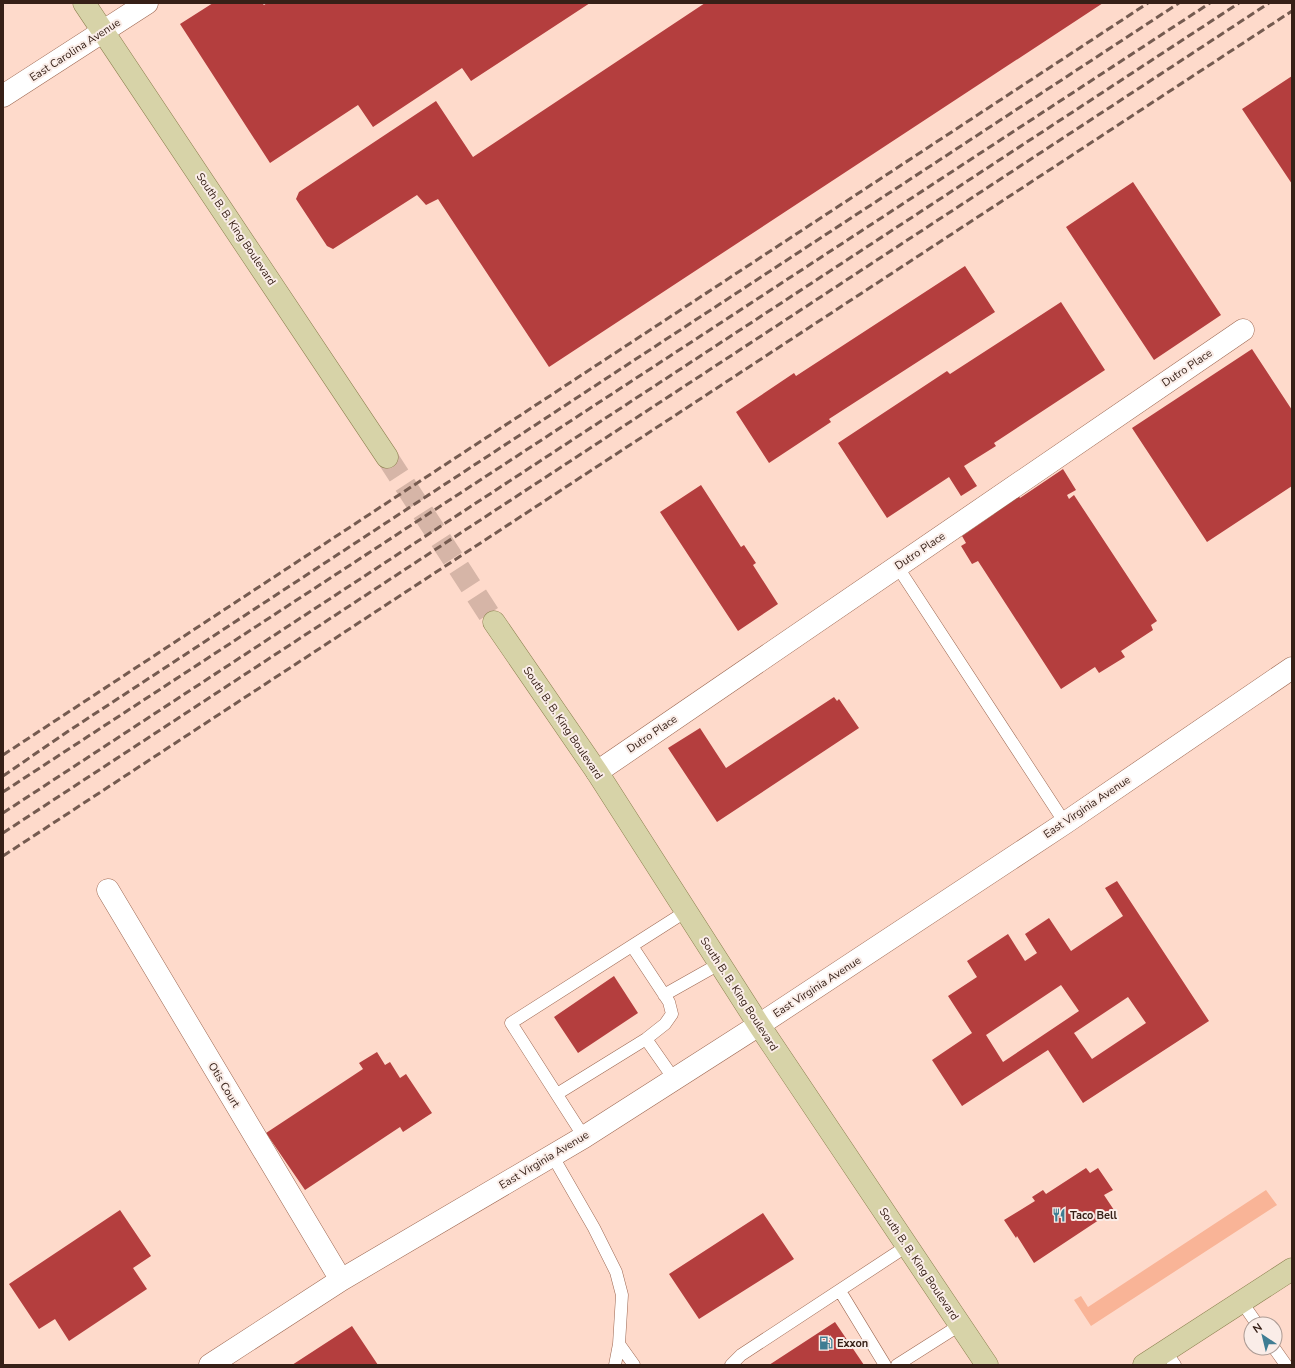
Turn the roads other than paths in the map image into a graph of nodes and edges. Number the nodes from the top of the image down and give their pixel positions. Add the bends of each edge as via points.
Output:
1 (84, 3) edge
2 (147, 3) edge
3 (103, 32) junction
4 (3, 96) edge
5 (1243, 330) dead end
6 (387, 457) tunnel mouth
7 (897, 566) junction
8 (494, 622) tunnel mouth
9 (1292, 668) edge
10 (597, 772) junction
11 (1065, 823) junction
12 (108, 890) dead end
13 (685, 912) junction
14 (632, 946) junction
15 (719, 964) junction
16 (664, 995) junction
17 (759, 1025) junction
18 (646, 1039) junction
19 (674, 1079) junction
20 (557, 1094) junction
21 (584, 1137) junction
22 (552, 1155) junction
23 (907, 1246) junction
24 (1292, 1268) edge
25 (341, 1280) junction
26 (840, 1291) junction
27 (1241, 1301) junction
28 (1251, 1316) edge
29 (960, 1325) junction
30 (619, 1344) junction
31 (1280, 1356) edge
32 (1170, 1358) edge
33 (210, 1365) edge
34 (615, 1365) edge
35 (634, 1365) edge
36 (731, 1365) edge
37 (885, 1365) edge
38 (897, 1365) edge
39 (987, 1365) edge
40 (1144, 1365) edge
41 (1286, 1365) edge

1 - 3 main road, South B. B. King Boulevard
2 - 3 street, East Carolina Avenue
3 - 4 street, East Carolina Avenue
3 - 6 main road, South B. B. King Boulevard
5 - 7 street, Dutro Place
7 - 10 street, Dutro Place
7 - 11 lane
8 - 10 main road, South B. B. King Boulevard
9 - 11 street, East Virginia Avenue
10 - 13 main road, South B. B. King Boulevard
11 - 17 street, East Virginia Avenue
12 - 25 street, Otis Court
13 - 14 lane
13 - 15 main road, South B. B. King Boulevard
14 - 16 lane
14 - 20 lane via 511,1023
15 - 16 lane
15 - 17 main road, South B. B. King Boulevard
16 - 18 lane via 672,1014 665,1024
17 - 19 street, East Virginia Avenue
17 - 23 main road, South B. B. King Boulevard
18 - 19 lane
18 - 20 lane
19 - 21 street, East Virginia Avenue
20 - 21 lane
21 - 22 street, East Virginia Avenue
22 - 25 street, East Virginia Avenue
22 - 30 lane via 616,1272 622,1295
23 - 26 lane
23 - 29 main road, South B. B. King Boulevard
24 - 27 main road
25 - 33 street, East Virginia Avenue
26 - 36 lane via 741,1355
26 - 37 lane
27 - 28 lane
27 - 32 main road
29 - 38 lane
29 - 39 main road, South B. B. King Boulevard
30 - 34 lane
30 - 35 lane
31 - 41 lane
32 - 40 main road

